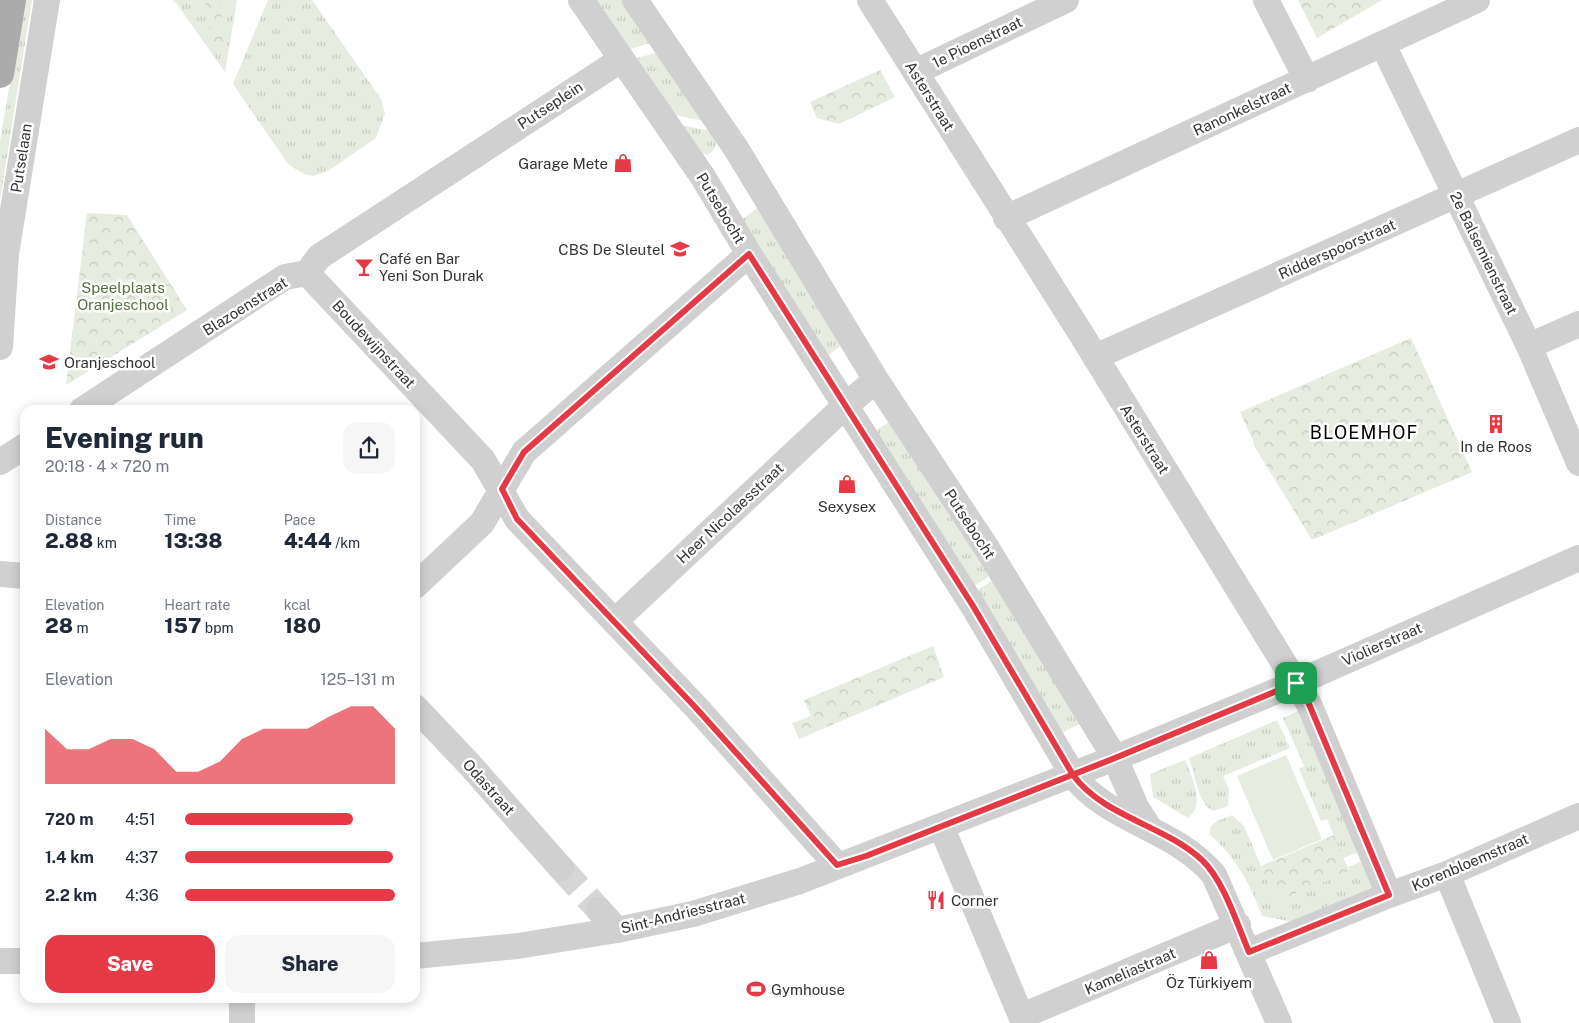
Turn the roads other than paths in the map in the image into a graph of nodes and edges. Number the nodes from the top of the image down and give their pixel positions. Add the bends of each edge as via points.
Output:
1 (12, 0) edge
2 (47, 0) edge
3 (581, 0) edge
4 (635, 0) edge
5 (870, 0) edge
6 (1066, 0) edge
7 (1266, 0) edge
8 (1477, 0) edge
9 (1444, 7) edge
10 (1383, 45) junction
11 (622, 59) junction
12 (915, 72) junction
13 (0, 74) edge
14 (1306, 80) junction
15 (1579, 140) edge
16 (737, 150) junction
17 (479, 151) joint
18 (703, 177) junction
19 (1456, 195) junction
20 (1006, 218) junction
21 (749, 254) junction
22 (307, 273) junction
23 (1579, 324) edge
24 (1529, 346) junction
25 (0, 347) edge
26 (1095, 357) junction
27 (876, 380) junction
28 (90, 405) edge
29 (845, 406) junction
30 (20, 449) edge
31 (0, 462) edge
32 (1579, 463) edge
33 (502, 489) junction
34 (1579, 558) edge
35 (0, 574) edge
36 (20, 576) edge
37 (420, 581) edge
38 (615, 621) junction
39 (1296, 683) junction
40 (420, 713) edge
41 (1115, 758) junction
42 (1073, 775) junction
43 (1579, 816) edge
44 (941, 826) junction
45 (1148, 827) junction
46 (837, 865) junction
47 (562, 868) tunnel mouth
48 (1447, 874) junction
49 (1389, 895) junction
50 (599, 910) tunnel mouth
51 (1238, 925) junction
52 (617, 930) junction
53 (1249, 952) junction
54 (420, 956) edge
55 (0, 961) edge
56 (20, 961) edge
57 (242, 1003) edge
58 (1023, 1020) edge
59 (242, 1023) edge
60 (1280, 1023) edge
61 (1508, 1023) edge

1 - 13 main road
2 - 25 street, Putselaan via 6,254
3 - 11 street, Putsebocht
4 - 16 street, Putsebocht
5 - 12 street, Asterstraat
6 - 12 street, 1e Pioenstraat
7 - 14 street
8 - 9 street, Ranonkelstraat
9 - 10 street, Ranonkelstraat
10 - 14 street, Ranonkelstraat
10 - 19 street, 2e Balsemienstraat
11 - 17 street, Putseplein
11 - 18 street, Putsebocht
12 - 20 street, Asterstraat
14 - 20 street, Ranonkelstraat
15 - 19 street, Ridderspoorstraat
16 - 18 street
16 - 27 street, Putsebocht
17 - 22 street, Blazoenstraat via 319,257
18 - 21 street, Putsebocht
19 - 24 street, 2e Balsemienstraat
19 - 26 street, Ridderspoorstraat
20 - 26 street, Asterstraat
21 - 29 street, Putsebocht
21 - 33 street via 524,452
22 - 28 street, Blazoenstraat via 285,278
22 - 33 street, Boudewijnstraat via 483,460
23 - 24 street
24 - 32 street, 2e Balsemienstraat
26 - 39 street, Asterstraat
27 - 29 street
27 - 41 street, Putsebocht via 988,550
29 - 38 street, Heer Nicolaesstraat
29 - 42 street, Putsebocht via 973,606
30 - 31 street
33 - 37 street via 482,523
33 - 38 street, Boudewijnstraat via 517,519
34 - 39 street, Violierstraat
35 - 36 street
38 - 46 street, Boudewijnstraat
39 - 41 street, Violierstraat
39 - 49 street, Asterstraat via 1309,704
40 - 47 street, Odastraat
41 - 42 street, Violierstraat
41 - 45 street, Putsebocht
42 - 44 street, Violierstraat
42 - 45 street, Putsebocht via 1090,795
43 - 48 street, Korenbloemstraat
44 - 46 street, Sint-Andriesstraat
44 - 58 street
45 - 51 street, Putsebocht via 1187,848 1203,861 1214,875
46 - 52 street, Sint-Andriesstraat via 800,881 693,914
48 - 49 street, Korenbloemstraat
48 - 61 street
49 - 53 street, Korenbloemstraat
50 - 52 street
51 - 53 street, Putsebocht
51 - 58 street, Kameliastraat
52 - 54 street, Sint-Andriesstraat via 518,946
53 - 60 street, Putsebocht
55 - 56 street
57 - 59 street

